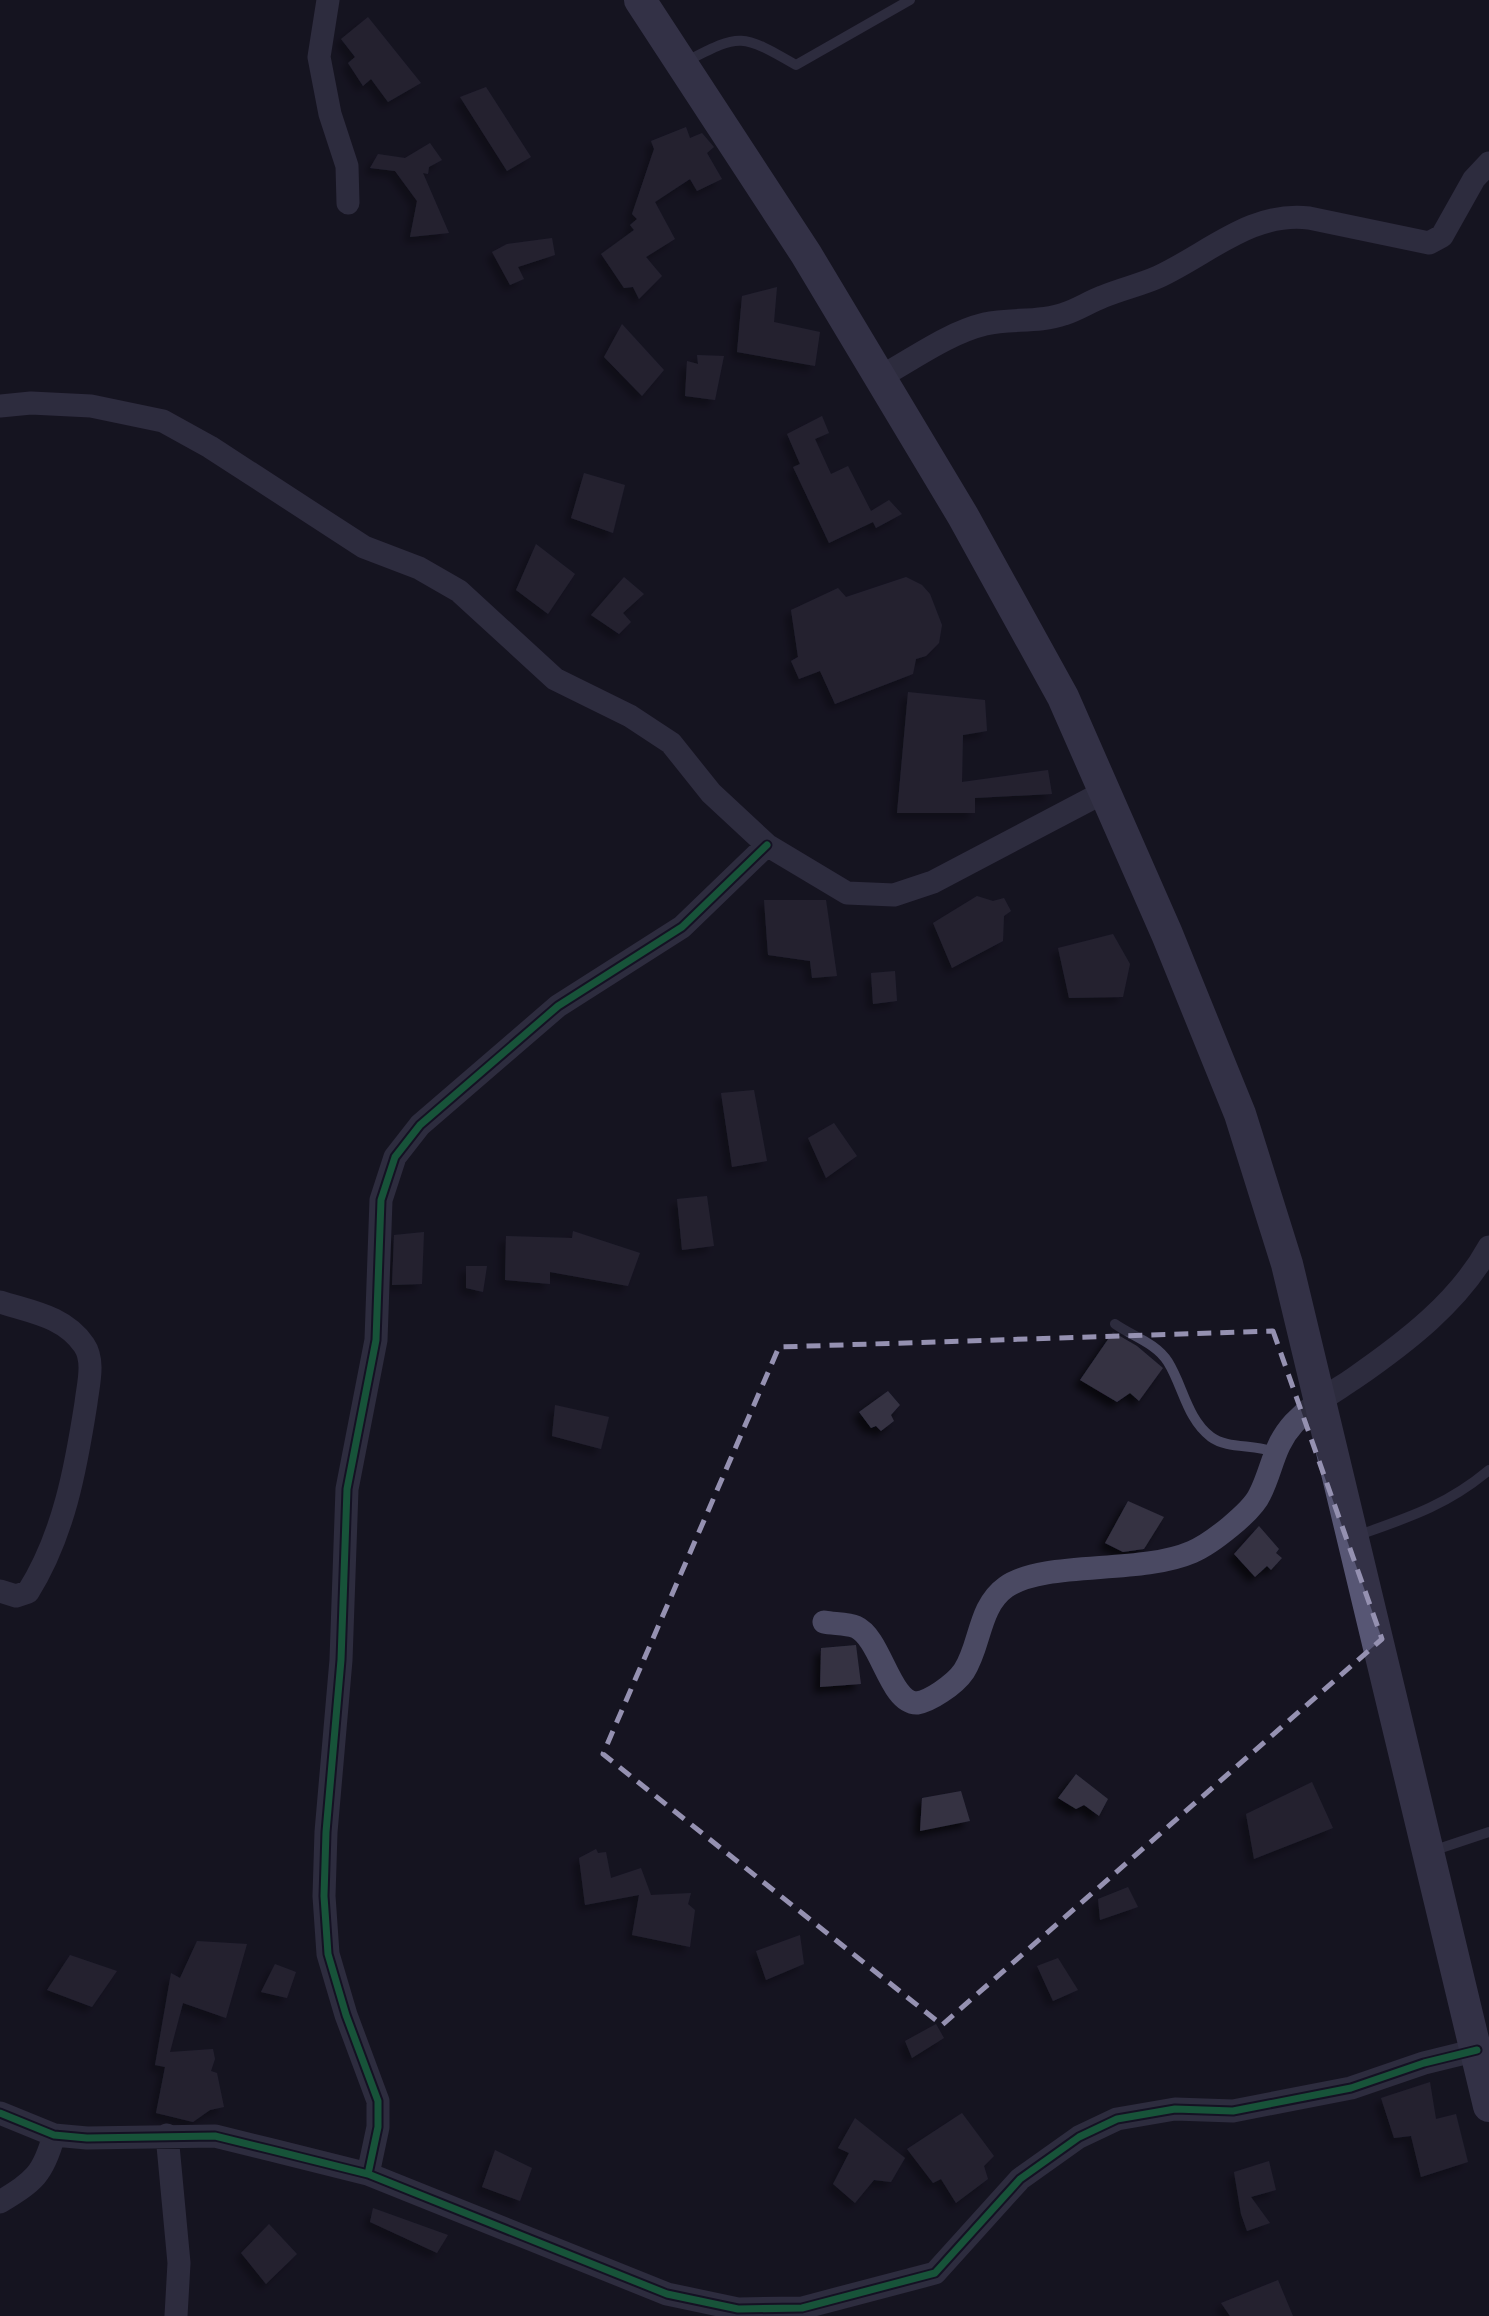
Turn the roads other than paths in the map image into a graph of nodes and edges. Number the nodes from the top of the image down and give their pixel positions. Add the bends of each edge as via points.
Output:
1 (328, 0) edge
2 (640, 0) edge
3 (910, 0) edge
4 (680, 64) junction
5 (1489, 163) edge
6 (348, 203) dead end
7 (880, 377) junction
8 (0, 406) edge
9 (1104, 792) junction
10 (767, 845) junction
11 (1489, 1247) edge
12 (0, 1302) edge
13 (1115, 1324) dead end
14 (1320, 1398) junction
15 (1274, 1452) junction
16 (1489, 1470) edge
17 (1353, 1537) junction
18 (0, 1591) edge
19 (824, 1622) dead end
20 (1489, 1832) edge
21 (1429, 1852) junction
22 (1482, 2056) edge
23 (1489, 2106) edge
24 (0, 2113) edge
25 (54, 2135) junction
26 (167, 2135) junction
27 (368, 2174) junction
28 (0, 2202) edge
29 (176, 2316) edge

1 - 6 street via 319,57 330,114 347,166
2 - 4 main road
3 - 4 lane via 796,65 751,41 730,39
4 - 7 main road via 806,254
5 - 7 street via 1474,179 1442,236 1429,243 1309,218 1269,220 1212,244 1159,276 1064,314 981,325
7 - 9 main road via 1063,697
8 - 10 street via 91,406 163,421 210,447 364,547 419,568 459,592 555,679 631,716 671,743 712,793
9 - 10 street via 933,882 894,895 847,893
9 - 14 main road via 1240,1114 1287,1264
10 - 27 street via 682,927 558,1006 420,1125 395,1157 381,1200 376,1340 347,1489 341,1660 324,1896 328,1954 378,2101 378,2127
11 - 14 street via 1475,1272 1434,1316 1353,1379
12 - 18 street via 40,1312 62,1325 85,1346 91,1373 70,1490 41,1569 28,1592 16,1596
13 - 15 lane via 1145,1340 1167,1360 1196,1420 1212,1439
14 - 15 street via 1292,1425
14 - 17 main road
15 - 19 street via 1260,1496 1194,1552 1125,1568 1032,1574 1005,1588 983,1616 966,1669 935,1696 917,1703 906,1701 895,1688 870,1639 856,1627
16 - 17 lane via 1435,1507
17 - 21 main road
20 - 21 lane
21 - 22 main road
22 - 23 main road
22 - 27 street via 1424,2063 1351,2088 1233,2111 1175,2109 1117,2119 1079,2137 1020,2179 934,2273 802,2308 738,2309 667,2294
24 - 25 street
25 - 26 street
25 - 28 street via 36,2178
26 - 27 street via 215,2136
26 - 29 street via 179,2263

